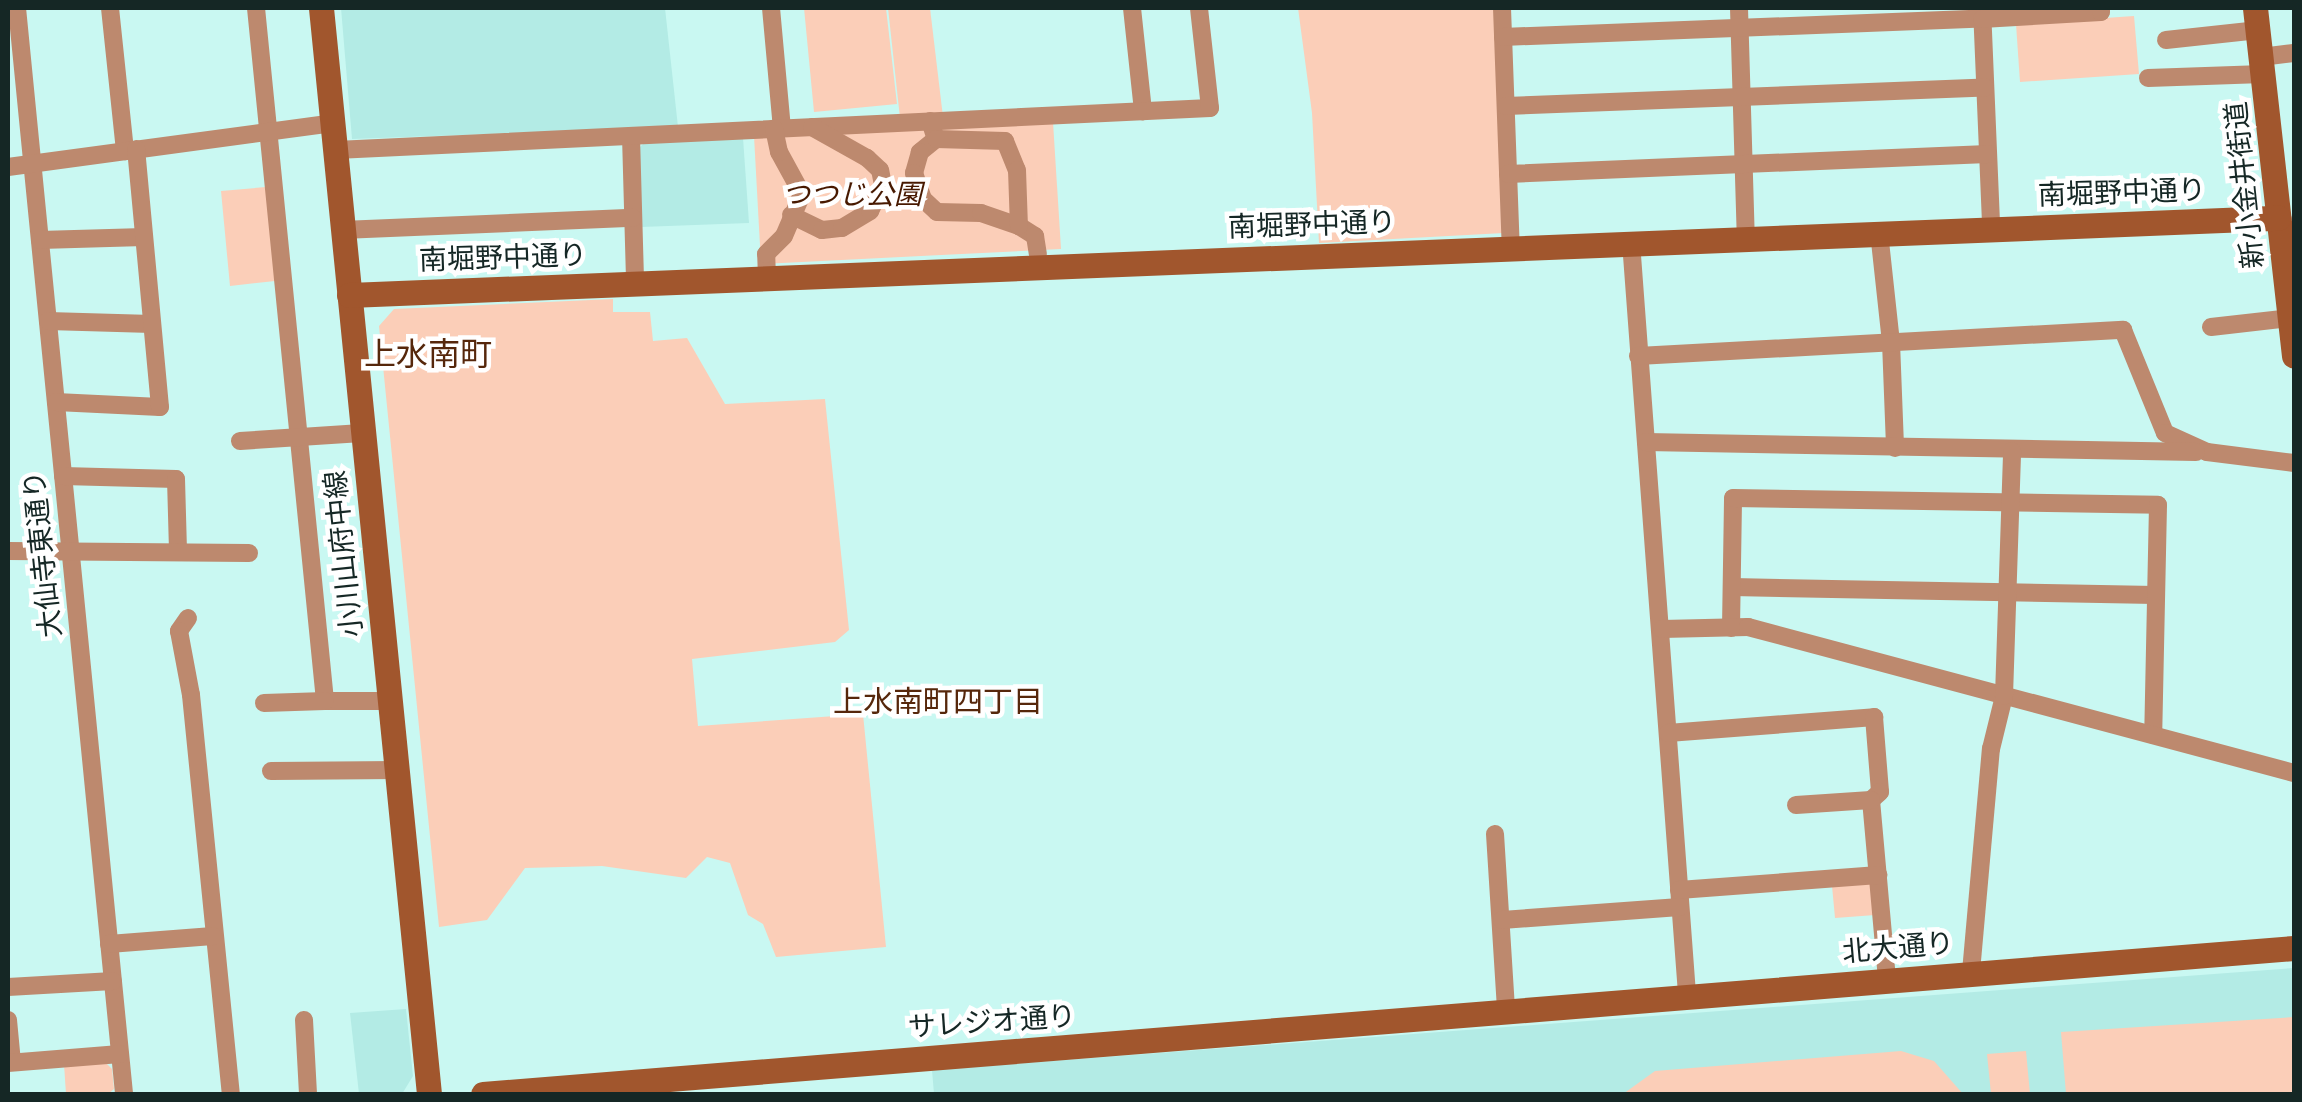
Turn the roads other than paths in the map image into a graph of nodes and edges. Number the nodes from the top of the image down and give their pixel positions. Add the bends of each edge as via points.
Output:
1 (16, 8) edge
2 (110, 8) edge
3 (256, 8) edge
4 (321, 8) edge
5 (771, 8) edge
6 (1132, 8) edge
7 (1199, 8) edge
8 (1502, 8) edge
9 (1739, 8) edge
10 (2101, 8) edge
11 (2041, 11) edge
12 (1982, 13) edge
13 (2256, 19) edge
14 (1740, 29) junction
15 (1504, 37) junction
16 (2166, 40) dead end
17 (2294, 53) edge
18 (2262, 66) junction
19 (2148, 78) dead end
20 (1985, 88) junction
21 (1742, 97) junction
22 (1506, 106) junction
23 (1143, 111) junction
24 (333, 124) junction
25 (812, 127) junction
26 (778, 129) junction
27 (933, 130) junction
28 (267, 132) junction
29 (631, 136) junction
30 (130, 150) junction
31 (336, 150) junction
32 (1988, 154) junction
33 (32, 163) junction
34 (1744, 164) junction
35 (8, 167) edge
36 (914, 173) junction
37 (1508, 174) junction
38 (884, 178) junction
39 (791, 215) junction
40 (633, 218) junction
41 (2278, 218) junction
42 (1019, 226) junction
43 (1991, 227) junction
44 (342, 230) junction
45 (1879, 232) junction
46 (144, 237) junction
47 (1746, 238) junction
48 (40, 240) junction
49 (1631, 242) junction
50 (1511, 248) junction
51 (1038, 254) dead end
52 (767, 278) junction
53 (635, 282) junction
54 (348, 294) junction
55 (2290, 318) junction
56 (48, 321) junction
57 (152, 324) junction
58 (2211, 327) dead end
59 (1891, 342) junction
60 (1638, 356) junction
61 (2294, 356) edge
62 (56, 402) junction
63 (362, 433) junction
64 (298, 438) junction
65 (240, 441) dead end
66 (1646, 442) junction
67 (1894, 448) junction
68 (2012, 451) junction
69 (2207, 452) junction
70 (2294, 463) edge
71 (63, 476) junction
72 (2011, 502) junction
73 (70, 550) junction
74 (8, 551) edge
75 (178, 551) junction
76 (250, 552) dead end
77 (1732, 588) junction
78 (2007, 592) junction
79 (2156, 595) junction
80 (188, 618) dead end
81 (1662, 628) junction
82 (1731, 628) junction
83 (2004, 696) junction
84 (325, 701) junction
85 (390, 701) junction
86 (264, 703) dead end
87 (1668, 733) junction
88 (2153, 735) junction
89 (397, 770) junction
90 (271, 771) dead end
91 (2294, 774) edge
92 (1871, 800) junction
93 (1796, 806) dead end
94 (1496, 834) dead end
95 (1878, 875) junction
96 (1680, 898) junction
97 (1502, 920) junction
98 (213, 936) junction
99 (109, 944) junction
100 (2294, 948) edge
101 (1971, 972) junction
102 (1887, 979) junction
103 (113, 981) junction
104 (8, 987) edge
105 (1687, 994) junction
106 (1506, 1011) junction
107 (8, 1020) edge
108 (304, 1020) dead end
109 (120, 1054) junction
110 (10, 1062) edge
111 (124, 1094) edge
112 (230, 1094) edge
113 (308, 1094) edge
114 (429, 1094) edge
115 (483, 1094) edge

1 - 33 street, 大仙寺東通り
2 - 30 street
3 - 28 street
4 - 24 street, 小川山府中線
5 - 26 street
6 - 23 street
7 - 23 street via 1210,108
8 - 15 street
9 - 14 street
10 - 11 street
11 - 12 street
12 - 14 street
12 - 20 street
13 - 16 street
13 - 18 street, 新小金井街道
14 - 15 street
14 - 21 street
15 - 22 street
17 - 18 street
18 - 19 street
18 - 41 street, 新小金井街道
20 - 21 street
20 - 32 street
21 - 22 street
21 - 34 street
22 - 37 street
23 - 27 street
24 - 28 street
24 - 31 street, 小川山府中線
25 - 26 street
25 - 27 street
25 - 38 street via 867,158
26 - 29 street
26 - 39 street via 778,152 802,194
27 - 36 street
27 - 42 street via 1005,141 1017,170
28 - 30 street
28 - 64 street
29 - 31 street
29 - 40 street
30 - 33 street
30 - 46 street
31 - 44 street, 小川山府中線
32 - 34 street
32 - 43 street
33 - 35 street
33 - 48 street, 大仙寺東通り
34 - 37 street
34 - 47 street
36 - 38 street
36 - 42 street via 923,199 937,212 981,213
37 - 50 street
38 - 39 street via 880,198 854,224 822,230
39 - 52 street via 784,236 766,254
40 - 44 street
40 - 53 street
41 - 43 street, 南堀野中通り
41 - 55 street, 新小金井街道
42 - 51 street via 1035,236
43 - 45 street, 南堀野中通り
44 - 54 street, 小川山府中線
45 - 47 street, 南堀野中通り
45 - 59 street
46 - 48 street
46 - 57 street
47 - 49 street, 南堀野中通り
48 - 56 street, 大仙寺東通り
49 - 50 street, 南堀野中通り
49 - 60 street
50 - 52 street, 南堀野中通り
52 - 53 street, 南堀野中通り
53 - 54 street, 南堀野中通り
54 - 63 street, 小川山府中線
55 - 58 street
55 - 61 street, 新小金井街道
56 - 57 street
56 - 62 street, 大仙寺東通り
57 - 62 street via 160,406
59 - 60 street
59 - 67 street
59 - 69 street via 2123,330 2165,433
60 - 66 street
62 - 71 street, 大仙寺東通り
63 - 64 street
63 - 85 street, 小川山府中線
64 - 65 street
64 - 84 street
66 - 67 street
66 - 81 street
67 - 68 street
68 - 69 street
68 - 72 street
69 - 70 street
71 - 73 street, 大仙寺東通り
71 - 75 street via 176,480
72 - 77 street via 1733,498
72 - 78 street
72 - 79 street via 2158,505
73 - 74 street
73 - 75 street
73 - 99 street, 大仙寺東通り
75 - 76 street
77 - 78 street
77 - 82 street
78 - 79 street
78 - 83 street
79 - 88 street
80 - 98 street via 179,631 192,695
81 - 82 street
81 - 87 street
82 - 83 street via 1748,627
83 - 88 street
83 - 101 street via 1991,749
84 - 85 street
84 - 86 street
85 - 89 street, 小川山府中線
87 - 92 street via 1874,717 1880,792
87 - 96 street
88 - 91 street
89 - 90 street
89 - 114 street, 小川山府中線
92 - 93 street
92 - 95 street
94 - 97 street
95 - 96 street
95 - 102 street
96 - 97 street
96 - 105 street
97 - 106 street
98 - 99 street
98 - 112 street
99 - 103 street, 大仙寺東通り
100 - 101 street, 北大通り
101 - 102 street, 北大通り
102 - 105 street, 北大通り
103 - 104 street
103 - 109 street, 大仙寺東通り
105 - 106 street, 北大通り
106 - 115 street, サレジオ通り
107 - 110 street
108 - 113 street
109 - 110 street
109 - 111 street, 大仙寺東通り

